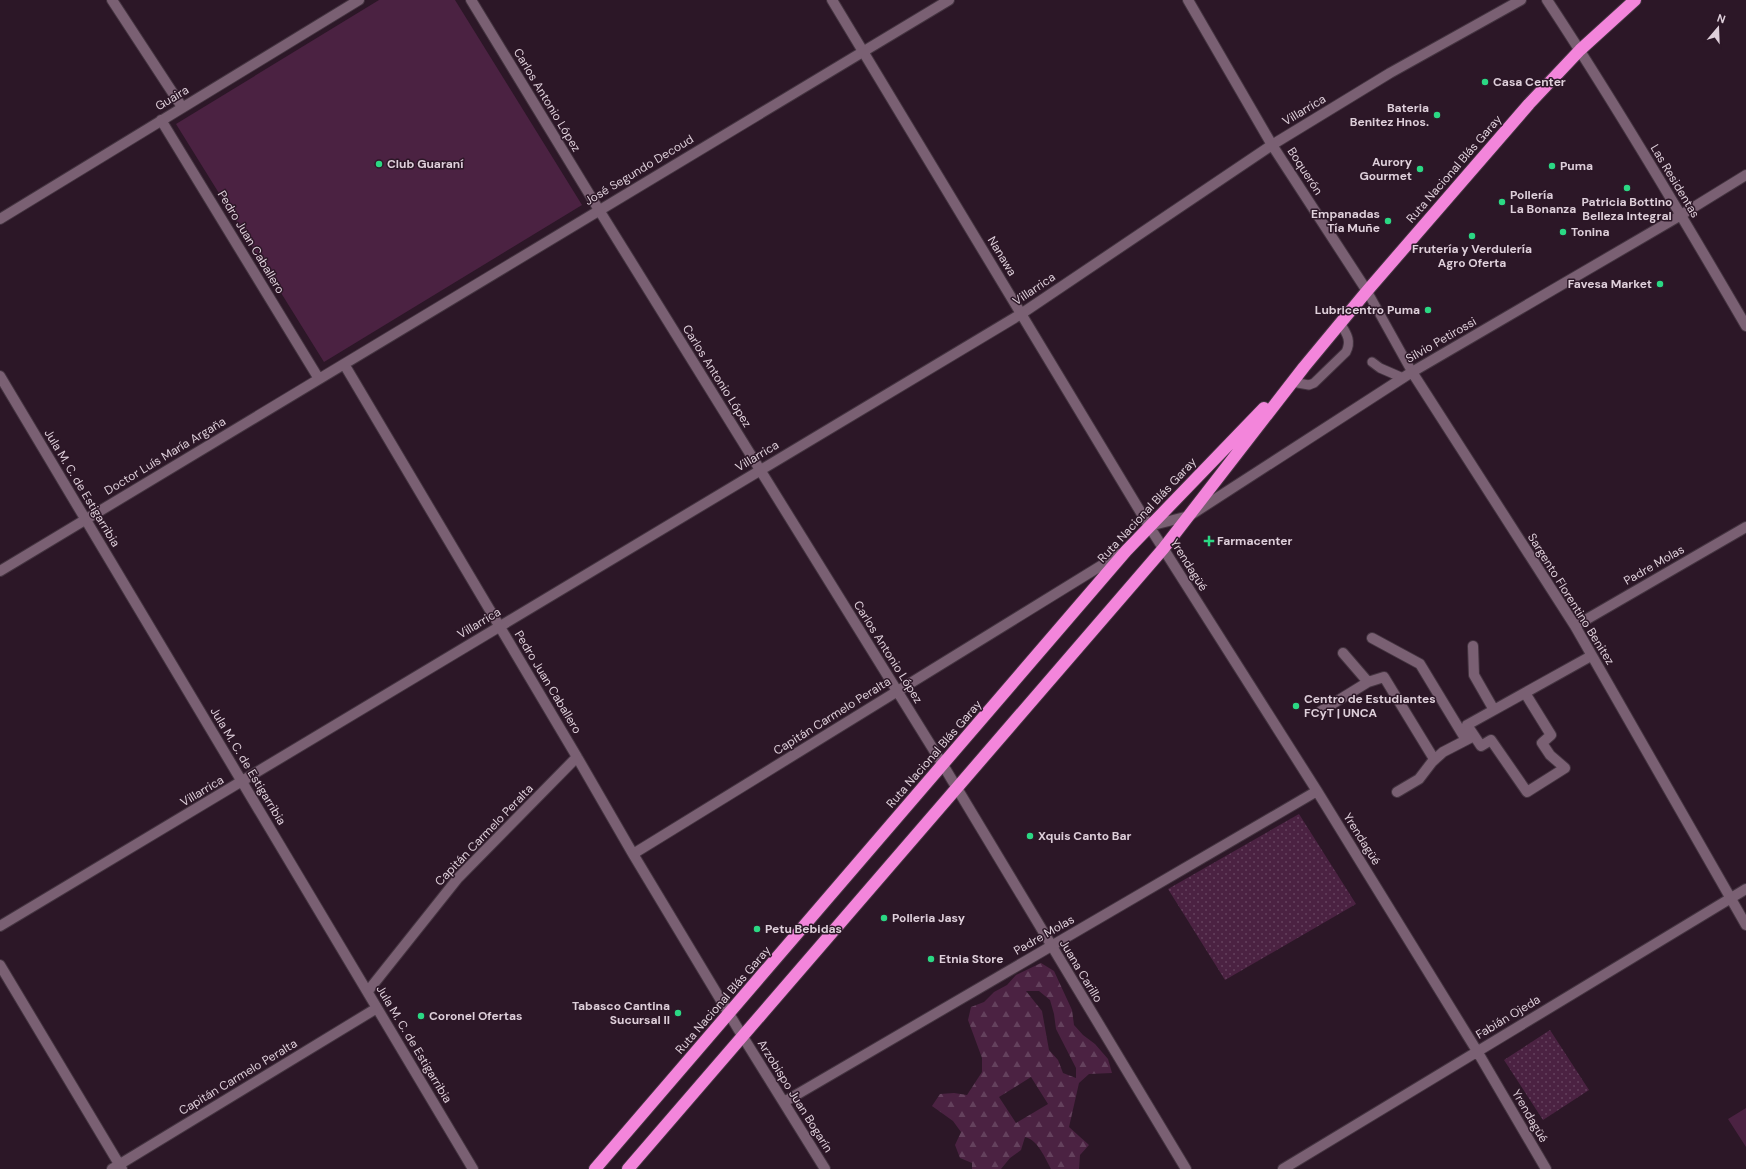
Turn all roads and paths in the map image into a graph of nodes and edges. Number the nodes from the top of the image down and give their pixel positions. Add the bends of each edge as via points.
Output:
1 (112, 0) edge
2 (359, 0) edge
3 (471, 0) edge
4 (832, 0) edge
5 (949, 0) edge
6 (1188, 0) edge
7 (1521, 0) edge
8 (1547, 0) edge
9 (1635, 0) edge
10 (1580, 50) junction
11 (863, 51) junction
12 (182, 107) junction
13 (161, 120) junction
14 (1272, 145) junction
15 (1746, 175) edge
16 (599, 210) junction
17 (1681, 215) junction
18 (0, 219) edge
19 (1367, 291) junction
20 (1021, 314) junction
21 (1340, 323) junction
22 (1746, 326) edge
23 (1372, 362) dead end
24 (344, 364) junction
25 (1304, 366) junction
26 (1407, 375) junction
27 (0, 376) edge
28 (319, 379) junction
29 (1292, 382) junction
30 (760, 470) junction
31 (1189, 516) junction
32 (86, 519) junction
33 (1149, 526) junction
34 (1746, 527) edge
35 (1163, 549) junction
36 (1126, 550) junction
37 (0, 571) edge
38 (500, 626) junction
39 (1574, 626) junction
40 (1372, 638) dead end
41 (1473, 646) dead end
42 (1343, 653) dead end
43 (1591, 656) junction
44 (1368, 682) junction
45 (897, 692) junction
46 (1525, 692) junction
47 (1494, 710) junction
48 (1321, 711) dead end
49 (1470, 738) junction
50 (578, 757) junction
51 (1434, 759) junction
52 (943, 765) junction
53 (242, 782) junction
54 (956, 789) junction
55 (1317, 791) junction
56 (1397, 792) dead end
57 (633, 854) junction
58 (1746, 889) edge
59 (1730, 899) junction
60 (1746, 925) edge
61 (0, 926) edge
62 (1051, 946) junction
63 (0, 965) edge
64 (368, 991) junction
65 (377, 1008) junction
66 (730, 1013) junction
67 (743, 1037) junction
68 (1477, 1051) junction
69 (784, 1102) junction
70 (118, 1168) edge
71 (473, 1169) edge
72 (595, 1169) edge
73 (628, 1169) edge
74 (825, 1169) edge
75 (1186, 1169) edge
76 (1283, 1169) edge
77 (1546, 1169) edge

1 - 12 street
2 - 12 street, Guaira
3 - 16 street, Carlos Antonio López
4 - 11 street, Nanawa
5 - 11 street, José Segundo Decoud
6 - 14 street, Boquerón
7 - 14 street, Villarrica via 1390,73
8 - 10 street, Las Residentas
9 - 10 highway, Ruta Nacional Blás Garay
10 - 17 street, Las Residentas
10 - 19 highway, Ruta Nacional Blás Garay via 1529,104
11 - 16 street, José Segundo Decoud
11 - 20 street, Nanawa
12 - 13 street, Guaira
13 - 18 street, Guaira
13 - 28 street, Pedro Juan Caballero
14 - 19 street, Boquerón
14 - 20 street, Villarrica
15 - 17 street, Silvio Petirossi
16 - 24 street, José Segundo Decoud
16 - 30 street, Carlos Antonio López
17 - 22 street, Las Residentas
17 - 26 street, Silvio Petirossi
19 - 21 highway, Ruta Nacional Blás Garay
19 - 26 lane, Sargento Florentino Benitez
20 - 30 street, Villarrica
20 - 33 street, Nanawa
21 - 25 highway, Ruta Nacional Blás Garay
21 - 29 lane via 1349,338 1351,348 1314,383 1309,385
23 - 26 lane via 1380,368
24 - 28 street, Doctor Luís María Argaña
24 - 38 street, Pedro Juan Caballero
25 - 29 highway, Ruta Nacional Blás Garay
25 - 33 highway, Ruta Nacional Blás Garay
26 - 31 street, Silvio Petirossi
26 - 39 street, Sargento Florentino Benitez
27 - 32 street, Jula M. C. de Estigarribia
28 - 32 street, Doctor Luís María Argaña
29 - 31 highway, Ruta Nacional Blás Garay
30 - 38 street, Villarrica
30 - 45 street, Carlos Antonio López
31 - 33 street, Silvio Petirossi
31 - 35 highway, Ruta Nacional Blás Garay
32 - 37 street, Doctor Luís María Argaña
32 - 53 street, Jula M. C. de Estigarribia
33 - 35 street, Yrendagüé
33 - 36 highway, Ruta Nacional Blás Garay
34 - 39 street, Padre Molas
35 - 54 highway, Ruta Nacional Blás Garay
35 - 55 street, Yrendagüé
36 - 45 street, Capitán Carmelo Peralta
36 - 52 highway, Ruta Nacional Blás Garay
38 - 50 street, Pedro Juan Caballero
38 - 53 street, Villarrica
39 - 43 street, Sargento Florentino Benitez
40 - 49 street via 1420,664
41 - 47 street via 1474,675
42 - 44 street
43 - 46 street
43 - 59 street, Sargento Florentino Benitez
44 - 48 street
44 - 51 street via 1384,677
45 - 52 street, Carlos Antonio López
45 - 57 street, Capitán Carmelo Peralta
46 - 47 street
46 - 49 street via 1551,735 1542,743 1550,755 1565,768 1527,792 1516,768 1491,740 1481,746
47 - 49 street via 1467,725
49 - 51 street
50 - 57 street, Pedro Juan Caballero
50 - 64 street, Capitán Carmelo Peralta via 458,878
51 - 56 street via 1419,779
52 - 54 street, Juana Carillo
52 - 66 highway, Ruta Nacional Blás Garay
53 - 61 street, Villarrica
53 - 64 street, Jula M. C. de Estigarribia
54 - 62 street, Juana Carillo
54 - 67 highway, Ruta Nacional Blás Garay
55 - 62 street, Padre Molas
55 - 68 street, Yrendagüé
57 - 66 street, Pedro Juan Caballero
58 - 59 street, Fabián Ojeda
59 - 60 street, Sargento Florentino Benitez
59 - 68 street, Fabián Ojeda
62 - 69 street, Padre Molas
62 - 75 street, Juana Carillo
63 - 70 street
64 - 65 street, Jula M. C. de Estigarribia
65 - 70 street, Capitán Carmelo Peralta
65 - 71 street, Jula M. C. de Estigarribia
66 - 67 street, Arzobispo Juan Bogarín
66 - 72 highway, Ruta Nacional Blás Garay
67 - 69 street, Arzobispo Juan Bogarín
67 - 73 highway, Ruta Nacional Blás Garay
68 - 76 street, Fabián Ojeda
68 - 77 street, Yrendagüé
69 - 74 street, Arzobispo Juan Bogarín

